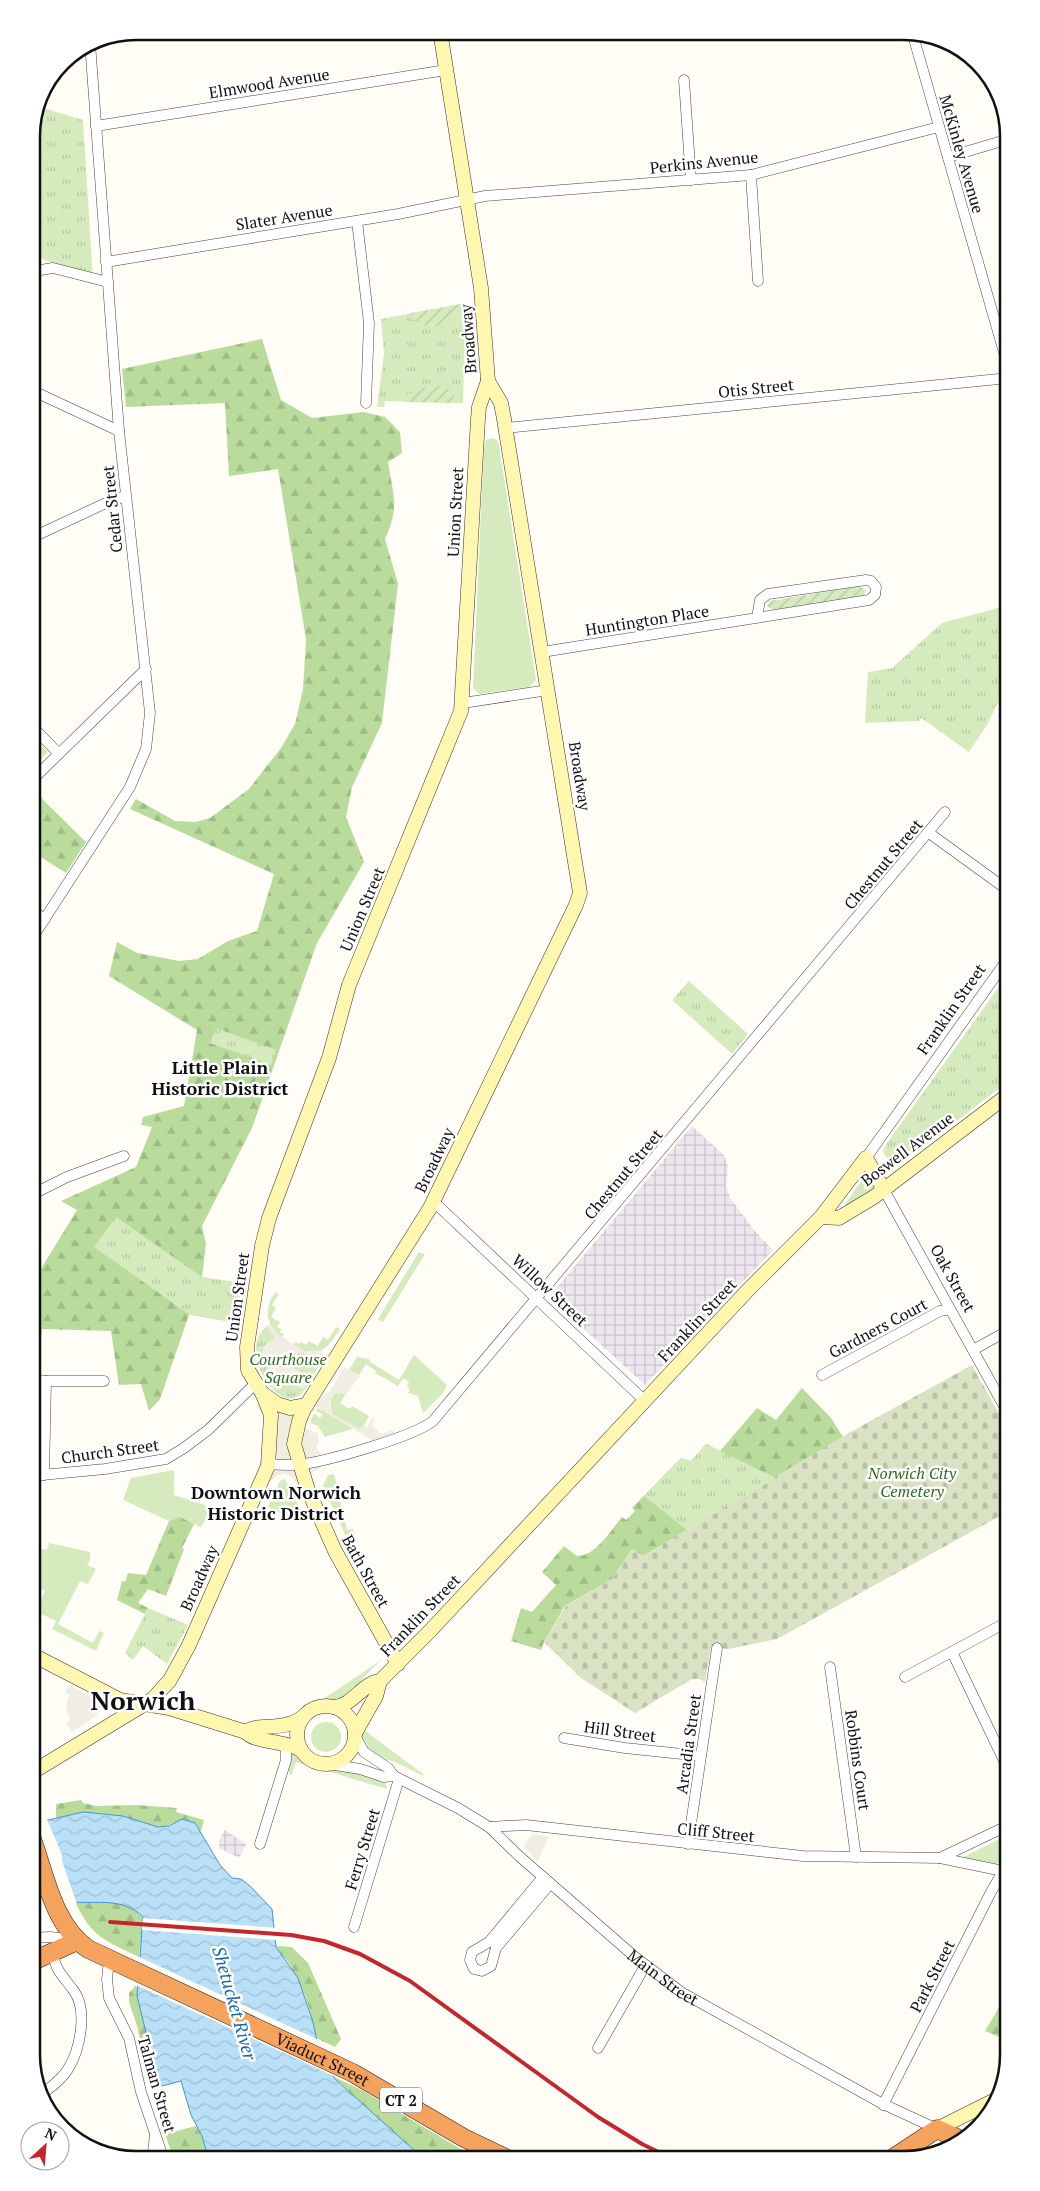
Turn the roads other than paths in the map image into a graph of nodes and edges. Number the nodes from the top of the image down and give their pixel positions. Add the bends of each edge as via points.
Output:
1 (441, 40) edge
2 (914, 41) edge
3 (91, 52) edge
4 (446, 70) junction
5 (684, 80) dead end
6 (96, 126) junction
7 (939, 127) junction
8 (1000, 142) edge
9 (948, 157) junction
10 (751, 175) junction
11 (690, 180) junction
12 (467, 200) junction
13 (357, 221) junction
14 (106, 262) junction
15 (40, 270) edge
16 (758, 281) dead end
17 (108, 282) junction
18 (1000, 326) edge
19 (1000, 379) edge
20 (488, 381) junction
21 (40, 394) edge
22 (366, 402) dead end
23 (506, 428) junction
24 (119, 431) junction
25 (125, 496) junction
26 (40, 534) edge
27 (758, 618) junction
28 (542, 652) junction
29 (146, 668) junction
30 (548, 690) junction
31 (463, 703) junction
32 (40, 735) edge
33 (59, 754) junction
34 (40, 773) edge
35 (945, 812) dead end
36 (929, 833) junction
37 (1000, 884) edge
38 (40, 916) edge
39 (45, 919) junction
40 (40, 926) edge
41 (1000, 970) edge
42 (1000, 1101) edge
43 (124, 1156) dead end
44 (866, 1158) junction
45 (40, 1190) edge
46 (884, 1190) junction
47 (434, 1202) junction
48 (821, 1216) junction
49 (537, 1299) junction
50 (950, 1308) junction
51 (1000, 1335) edge
52 (973, 1350) junction
53 (822, 1375) dead end
54 (40, 1381) edge
55 (46, 1381) junction
56 (104, 1381) dead end
57 (259, 1389) junction
58 (1000, 1399) edge
59 (645, 1401) junction
60 (307, 1405) junction
61 (268, 1464) junction
62 (299, 1464) junction
63 (40, 1475) edge
64 (44, 1475) junction
65 (1000, 1626) edge
66 (717, 1648) dead end
67 (952, 1652) junction
68 (40, 1659) edge
69 (398, 1664) junction
70 (830, 1667) dead end
71 (905, 1677) dead end
72 (380, 1681) junction
73 (142, 1704) junction
74 (334, 1707) junction
75 (305, 1715) junction
76 (246, 1732) junction
77 (355, 1734) junction
78 (564, 1738) dead end
79 (276, 1741) junction
80 (301, 1750) junction
81 (1000, 1752) edge
82 (701, 1756) junction
83 (329, 1764) junction
84 (40, 1767) edge
85 (396, 1778) junction
86 (489, 1827) junction
87 (1000, 1829) edge
88 (260, 1844) dead end
89 (688, 1844) junction
90 (856, 1857) junction
91 (940, 1858) junction
92 (40, 1861) edge
93 (1000, 1870) edge
94 (1000, 1877) edge
95 (546, 1880) junction
96 (354, 1927) dead end
97 (40, 1938) edge
98 (77, 1941) junction
99 (53, 1951) junction
100 (40, 1958) edge
101 (109, 1960) junction
102 (645, 1966) junction
103 (598, 2048) dead end
104 (46, 2090) edge
105 (884, 2105) junction
106 (986, 2105) edge
107 (938, 2129) junction
108 (155, 2134) junction
109 (954, 2137) edge
110 (153, 2151) edge
111 (161, 2151) edge
112 (492, 2151) edge
113 (903, 2151) edge

1 - 4 main road, Broadway
2 - 7 street, McKinley Avenue
3 - 6 street, Cedar Street
4 - 6 street, Elmwood Avenue
4 - 12 main road, Broadway
5 - 11 street
6 - 14 street, Cedar Street
7 - 9 street, McKinley Avenue
7 - 10 street, Perkins Avenue
8 - 9 street
9 - 18 street, McKinley Avenue
10 - 11 street, Perkins Avenue
10 - 16 street
11 - 12 street, Perkins Avenue via 521,192
12 - 13 street, Slater Avenue
12 - 20 main road, Broadway via 484,308
13 - 14 street, Slater Avenue
13 - 22 street via 369,323
14 - 17 street, Cedar Street
15 - 17 street via 53,268
17 - 24 street, Cedar Street
19 - 23 street, Otis Street
20 - 23 main road, Broadway via 501,403
20 - 31 main road, Union Street via 478,419
21 - 24 street
23 - 28 main road, Broadway
24 - 25 street, Cedar Street
25 - 26 street
25 - 29 street, Cedar Street
27 - 27 street, Huntington Place via 869,600 875,595 876,587 866,580 768,594 760,600
27 - 28 street, Huntington Place
28 - 30 main road, Broadway
29 - 33 street
29 - 39 street, Cedar Street via 149,731 139,768
30 - 31 street
30 - 47 main road, Broadway via 579,898
31 - 57 main road, Union Street via 449,745 350,985 327,1065 267,1226 247,1347 247,1365
32 - 33 street
33 - 34 street
35 - 36 street, Chestnut Street
36 - 37 street
36 - 49 street, Chestnut Street
38 - 39 street
39 - 40 street, Cedar Street
41 - 44 street, Franklin Street
42 - 46 main road, Boswell Avenue
43 - 45 street
44 - 46 main road, Oak Street
44 - 48 main road, Franklin Street
46 - 48 main road, Boswell Avenue via 847,1215
46 - 50 street, Oak Street
47 - 49 street, Willow Street
47 - 60 main road, Broadway
48 - 59 main road, Franklin Street
49 - 59 street, Willow Street
49 - 62 street, Chestnut Street via 426,1427 324,1460
50 - 52 street, Oak Street
50 - 53 street, Gardners Court
51 - 52 street
52 - 58 street, Oak Street
54 - 55 street
55 - 56 street
55 - 64 street
57 - 60 main road via 282,1407
57 - 61 main road, Broadway via 271,1415
57 - 64 street, Church Street via 166,1459
59 - 69 main road, Franklin Street
60 - 62 main road, Broadway via 294,1438
61 - 62 street, Chestnut Street
61 - 73 main road, Broadway via 182,1658 164,1689
62 - 69 main road, Bath Street via 329,1540
63 - 64 street, Church Street
65 - 67 street
66 - 82 street, Arcadia Street
67 - 71 street
67 - 81 street
68 - 73 main road via 116,1698
69 - 72 main road, Franklin Street
70 - 90 street, Robbins Court
72 - 74 main road, Franklin Street via 371,1683 347,1703
72 - 77 main road, Franklin Street via 376,1696
73 - 76 main road via 173,1709
73 - 84 main road
74 - 75 main road via 318,1707
74 - 77 main road via 347,1716
75 - 76 main road via 286,1726 253,1728
75 - 80 main road via 297,1732
76 - 79 main road via 253,1738
77 - 83 main road via 348,1754
77 - 85 street, Main Street via 364,1752 388,1768
78 - 82 street, Hill Street
79 - 80 main road
79 - 88 street via 284,1747 286,1760
80 - 83 main road via 313,1761
82 - 89 street, Arcadia Street
83 - 85 street, Main Street
85 - 86 street, Main Street
85 - 96 street, Ferry Street
86 - 89 street, Cliff Street via 526,1825
86 - 95 street, Main Street
87 - 91 street, Cliff Street
89 - 90 street, Cliff Street via 803,1856
90 - 91 street, Cliff Street
91 - 93 street, Cliff Street
92 - 98 highway, CT 2 via 58,1911
94 - 105 street, Park Street
95 - 95 street via 489,1942 472,1952 470,1960 474,1969 485,1971 492,1966 496,1948
95 - 102 street, Main Street
97 - 98 street
98 - 99 highway
98 - 101 highway, Viaduct Street / CT 2
99 - 100 highway
99 - 104 street via 59,1974 74,1991 80,2004 82,2026 69,2067
101 - 108 street, Talman Street via 109,1998 129,2038 141,2092
101 - 112 highway, Viaduct Street / CT 2 via 337,2065
102 - 103 street
102 - 105 street, Main Street via 700,2004
105 - 107 street, Main Street
106 - 107 main road
107 - 109 highway, Main Street
107 - 113 highway
108 - 110 street
108 - 111 street, Talman Street

